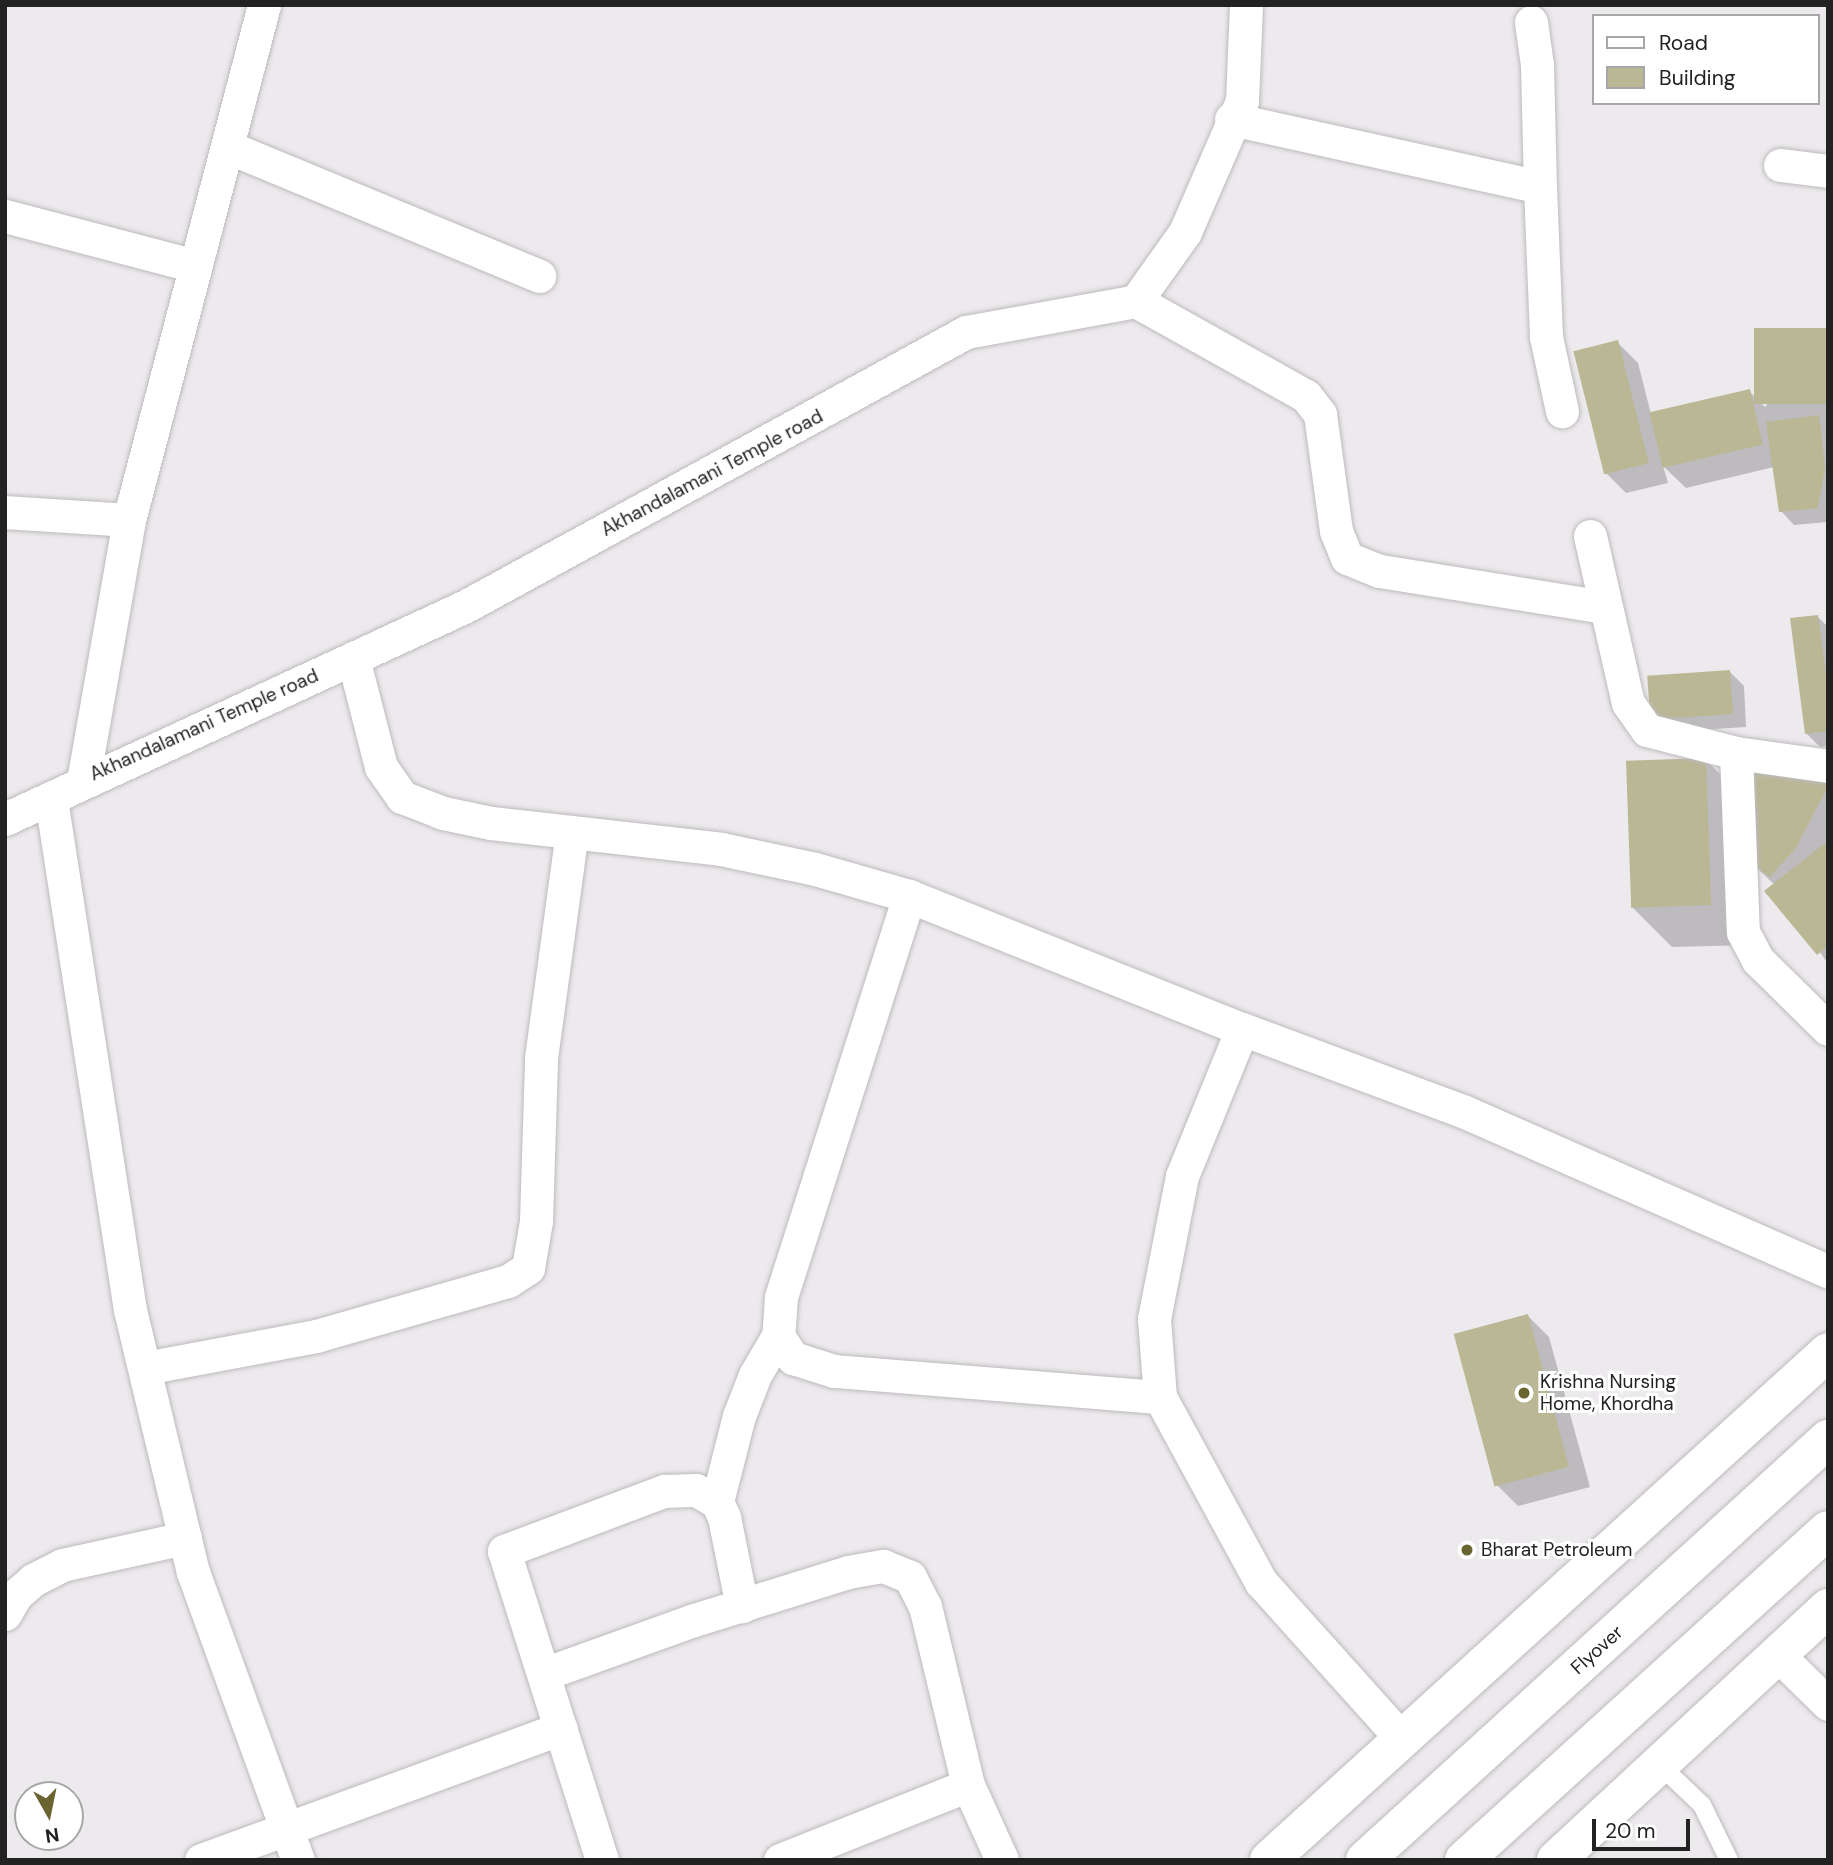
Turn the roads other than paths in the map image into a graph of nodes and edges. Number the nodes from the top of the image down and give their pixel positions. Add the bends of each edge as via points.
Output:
1 (264, 5) edge
2 (1246, 5) edge
3 (1531, 22) dead end
4 (1231, 119) junction
5 (228, 147) junction
6 (1780, 165) dead end
7 (1828, 171) edge
8 (1540, 187) junction
9 (5, 216) edge
10 (195, 266) junction
11 (538, 276) dead end
12 (1136, 301) junction
13 (1562, 411) dead end
14 (5, 512) edge
15 (129, 520) junction
16 (1590, 536) dead end
17 (1605, 607) junction
18 (353, 658) junction
19 (1736, 753) junction
20 (1828, 766) edge
21 (83, 781) junction
22 (51, 799) junction
23 (5, 819) edge
24 (572, 833) junction
25 (909, 896) junction
26 (1242, 1029) junction
27 (1828, 1029) edge
28 (1828, 1271) edge
29 (778, 1336) junction
30 (1828, 1352) edge
31 (145, 1368) junction
32 (1160, 1397) junction
33 (1828, 1439) edge
34 (717, 1502) junction
35 (1828, 1530) edge
36 (185, 1538) junction
37 (742, 1606) junction
38 (1828, 1608) edge
39 (5, 1614) edge
40 (1778, 1655) junction
41 (544, 1674) junction
42 (1828, 1704) edge
43 (561, 1728) junction
44 (1403, 1740) junction
45 (1661, 1766) junction
46 (968, 1785) junction
47 (288, 1828) junction
48 (201, 1860) edge
49 (298, 1860) edge
50 (602, 1860) edge
51 (780, 1860) edge
52 (1002, 1860) edge
53 (1269, 1860) edge
54 (1365, 1860) edge
55 (1464, 1860) edge
56 (1556, 1860) edge
57 (1730, 1860) edge

1 - 5 street
2 - 4 street via 1242,101
3 - 8 street via 1537,65
4 - 8 street
4 - 12 street via 1185,232
5 - 10 street
5 - 11 street
6 - 7 street
8 - 13 street via 1546,337
9 - 10 street
10 - 15 street
12 - 17 street via 1306,396 1320,414 1336,531 1347,558 1380,571
12 - 18 street, Akhandalamani Temple road via 966,332 466,606
14 - 15 street
15 - 21 street
16 - 17 street
17 - 19 street via 1628,704 1647,730
18 - 21 street, Akhandalamani Temple road
18 - 24 street via 381,767 402,797 443,813
19 - 20 street
19 - 27 street via 1743,932 1758,960
21 - 22 street, Akhandalamani Temple road
22 - 23 street, Akhandalamani Temple road
22 - 31 street via 128,1296
24 - 25 street via 721,849
24 - 31 street via 541,1058 536,1221 528,1268 508,1281 316,1336
25 - 26 street
25 - 29 street via 781,1297
26 - 28 street via 1465,1112
26 - 32 street via 1182,1176 1154,1319
29 - 32 street via 793,1358 834,1370
29 - 34 street via 755,1375 739,1416
30 - 44 main road
31 - 36 street
32 - 44 street via 1261,1582
33 - 54 main road, Flyover
34 - 37 street
34 - 41 street via 696,1490 664,1491 504,1551
35 - 55 main road
36 - 39 street via 62,1565 16,1595
36 - 47 street
37 - 41 street
37 - 46 street via 860,1570 884,1566 910,1577 925,1606
38 - 40 main road
40 - 42 street
40 - 45 main road
41 - 43 street
43 - 47 street
43 - 50 street
44 - 53 main road
45 - 56 main road
45 - 57 lane via 1702,1805
46 - 51 street
46 - 52 street
47 - 48 street
47 - 49 street

